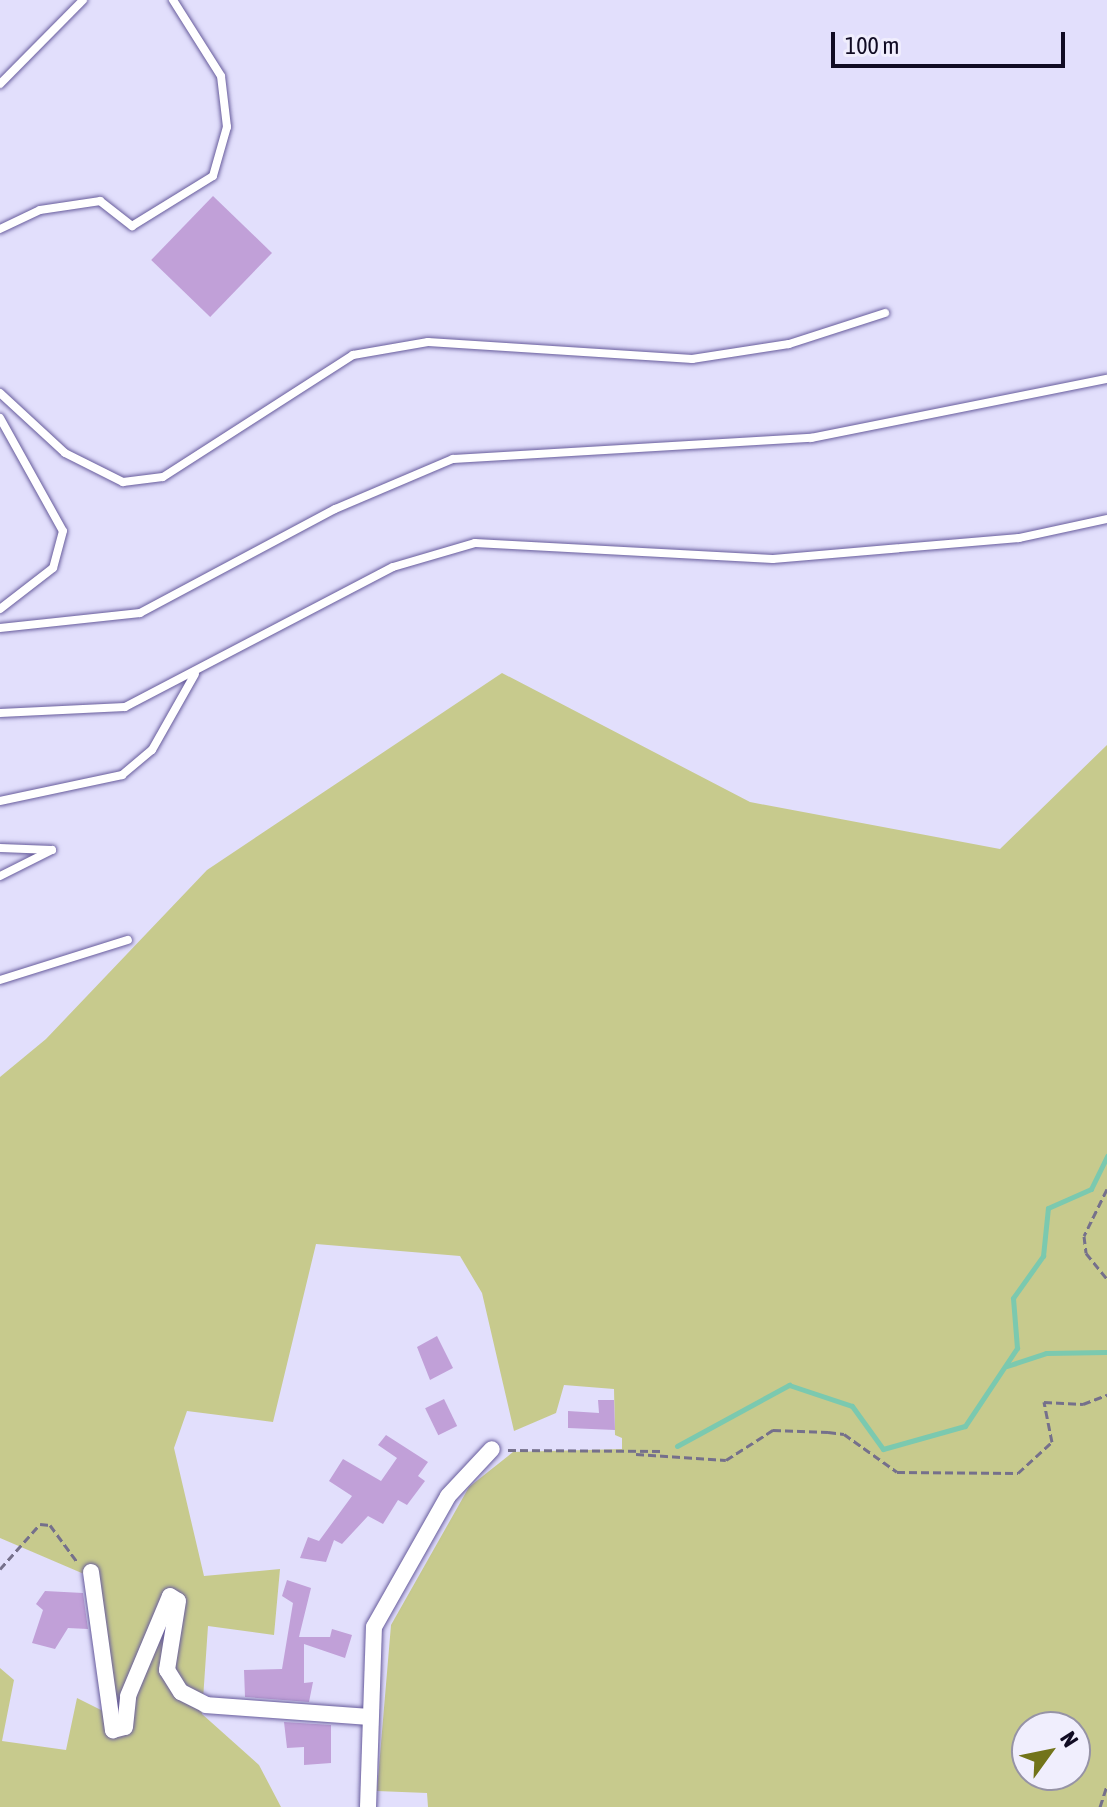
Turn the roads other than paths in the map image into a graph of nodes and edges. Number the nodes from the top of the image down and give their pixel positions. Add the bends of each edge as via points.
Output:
1 (83, 0) edge
2 (173, 0) edge
3 (0, 84) edge
4 (0, 229) edge
5 (885, 313) dead end
6 (1107, 379) edge
7 (0, 393) edge
8 (0, 418) edge
9 (1107, 519) edge
10 (0, 609) edge
11 (0, 628) edge
12 (195, 674) junction
13 (0, 713) edge
14 (0, 801) edge
15 (0, 848) edge
16 (0, 876) edge
17 (128, 940) dead end
18 (0, 980) edge
19 (492, 1449) road end
20 (91, 1572) road end
21 (369, 1717) junction
22 (368, 1807) edge

1 - 3 lane
2 - 4 lane via 221,76 227,127 213,176 132,226 100,201 40,210
5 - 7 lane via 775,347 692,359 428,342 353,355 163,477 123,482 65,453
6 - 11 lane via 811,438 453,459 335,509 140,613
8 - 10 lane via 63,531 53,568
9 - 12 lane via 1019,538 773,559 475,543 393,567
12 - 13 lane via 125,707
12 - 14 lane via 152,750 122,775
15 - 16 lane via 52,850
17 - 18 lane
19 - 21 street via 448,1496 384,1604 371,1642
20 - 21 street via 113,1730 125,1727 128,1696 170,1596 178,1601 167,1670 181,1692 206,1705
21 - 22 street

